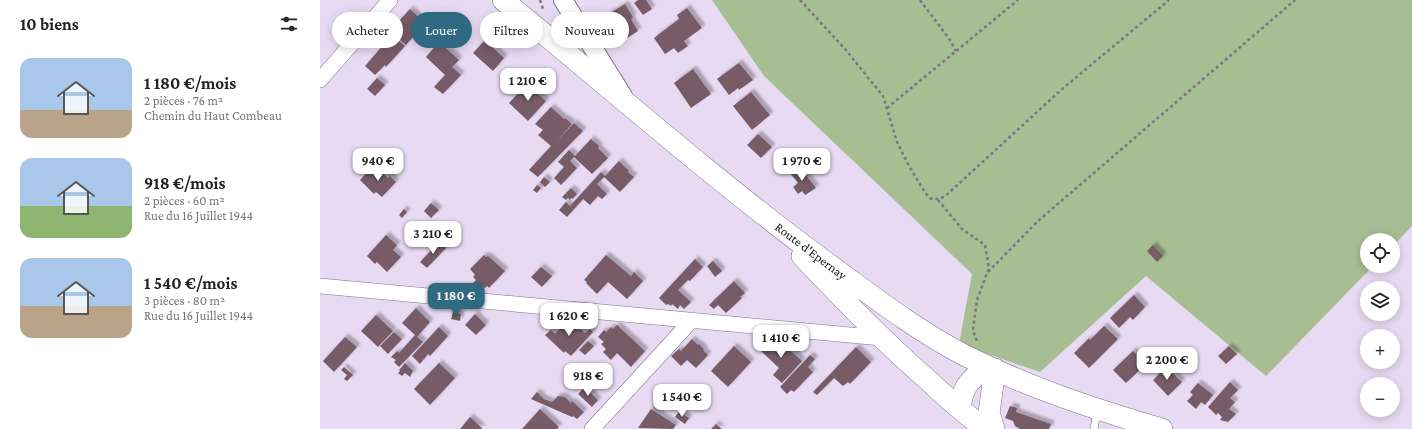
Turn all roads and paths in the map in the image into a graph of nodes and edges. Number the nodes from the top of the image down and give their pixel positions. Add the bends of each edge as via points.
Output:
1 (390, 0) edge
2 (503, 0) edge
3 (563, 0) edge
4 (800, 0) edge
5 (920, 0) edge
6 (1018, 0) edge
7 (1169, 0) edge
8 (1295, 0) edge
9 (956, 51) junction
10 (320, 80) edge
11 (626, 102) junction
12 (887, 108) junction
13 (938, 200) junction
14 (760, 213) junction
15 (988, 272) junction
16 (320, 286) edge
17 (692, 320) junction
18 (882, 338) junction
19 (991, 368) junction
20 (960, 409) junction
21 (1095, 419) edge
22 (592, 429) edge
23 (985, 429) edge
24 (994, 429) edge
25 (1162, 429) edge

1 - 10 street
2 - 11 main road, Route d'Epernay
3 - 11 street
4 - 12 path via 845,49 882,96
5 - 9 path
6 - 9 path
7 - 13 path via 1061,90 945,197
8 - 15 path via 1038,221
9 - 12 path
11 - 14 main road, Route d'Epernay
12 - 13 path via 897,142 909,166 929,198
13 - 15 path via 962,229 985,245
14 - 18 main road
14 - 19 main road, Route d'Epernay via 914,326
15 - 19 path via 977,300 973,330
16 - 17 street
17 - 18 street
17 - 22 street
18 - 20 main road
19 - 20 main road via 964,388
19 - 21 main road, Route d'Epernay via 1052,394
19 - 24 main road via 990,413
20 - 23 main road
21 - 25 main road, Route d'Epernay

